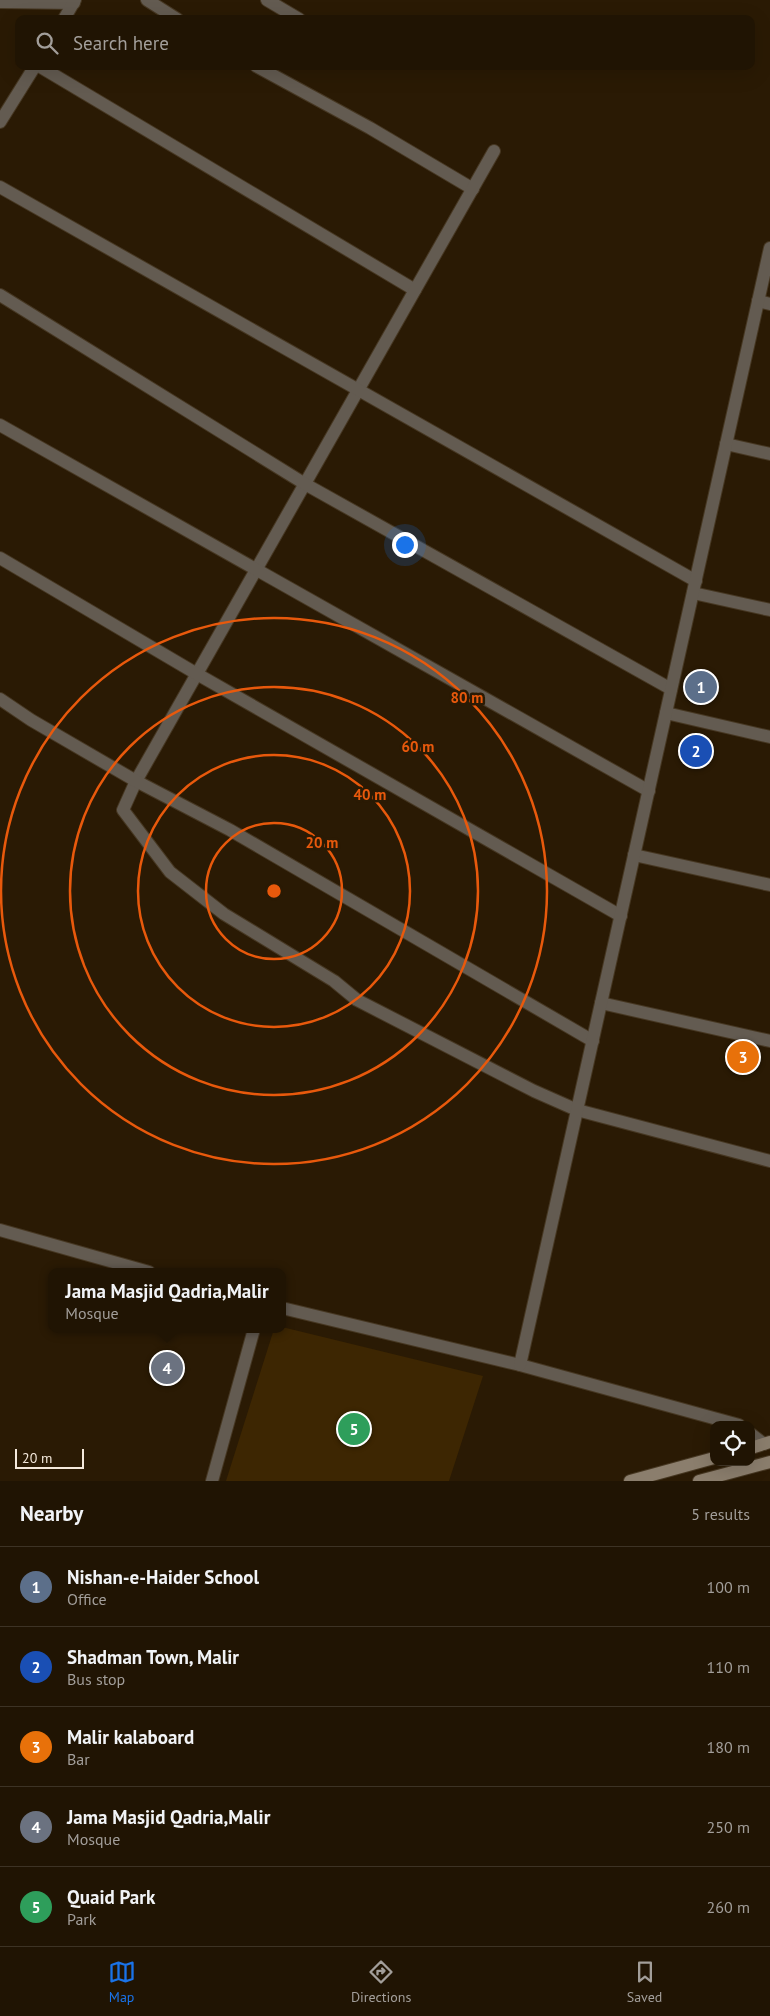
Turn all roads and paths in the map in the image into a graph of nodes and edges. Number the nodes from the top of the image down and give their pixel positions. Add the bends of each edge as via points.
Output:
1 (147, 0) edge
2 (267, 0) edge
3 (74, 1) edge
4 (0, 2) edge
5 (66, 15) edge
6 (171, 15) edge
7 (292, 15) edge
8 (32, 70) edge
9 (46, 70) edge
10 (263, 70) edge
11 (0, 122) edge
12 (494, 151) dead end
13 (0, 187) edge
14 (473, 189) junction
15 (770, 248) edge
16 (414, 290) junction
17 (0, 295) edge
18 (764, 302) edge
19 (358, 390) junction
20 (0, 424) edge
21 (726, 444) junction
22 (770, 454) edge
23 (305, 484) junction
24 (0, 558) edge
25 (256, 569) junction
26 (694, 587) junction
27 (770, 610) edge
28 (197, 674) junction
29 (671, 689) junction
30 (0, 699) edge
31 (666, 713) junction
32 (770, 737) edge
33 (136, 782) junction
34 (649, 791) junction
35 (634, 855) junction
36 (770, 885) edge
37 (621, 916) junction
38 (601, 1003) junction
39 (593, 1041) junction
40 (770, 1041) edge
41 (577, 1110) junction
42 (770, 1161) edge
43 (0, 1230) edge
44 (135, 1268) edge
45 (286, 1309) edge
46 (253, 1333) edge
47 (520, 1366) junction
48 (724, 1421) edge
49 (710, 1459) edge
50 (770, 1462) edge
51 (212, 1481) edge
52 (630, 1481) edge
53 (699, 1481) edge

1 - 6 street
2 - 7 street
3 - 4 street
3 - 5 street
8 - 11 street
9 - 16 street
10 - 14 street
12 - 14 street
13 - 19 street
14 - 16 street
15 - 18 street
16 - 19 street
17 - 23 street
18 - 21 street
19 - 23 street
19 - 26 street
20 - 25 street
21 - 22 street
21 - 26 street
23 - 25 street
23 - 29 street
24 - 28 street
25 - 28 street
25 - 34 street
26 - 27 street
26 - 29 street
28 - 33 street
28 - 37 street
29 - 31 street
30 - 33 street
31 - 32 street
31 - 34 street
33 - 39 street via 238,835
33 - 41 street via 123,810 170,872 224,914 334,982 357,1000
34 - 35 street
35 - 36 street
35 - 37 street
37 - 38 street
38 - 39 street
38 - 40 street
39 - 41 street
41 - 42 street
41 - 47 street
43 - 44 street
45 - 47 street
46 - 51 street
47 - 48 street
49 - 52 main road
50 - 53 main road

